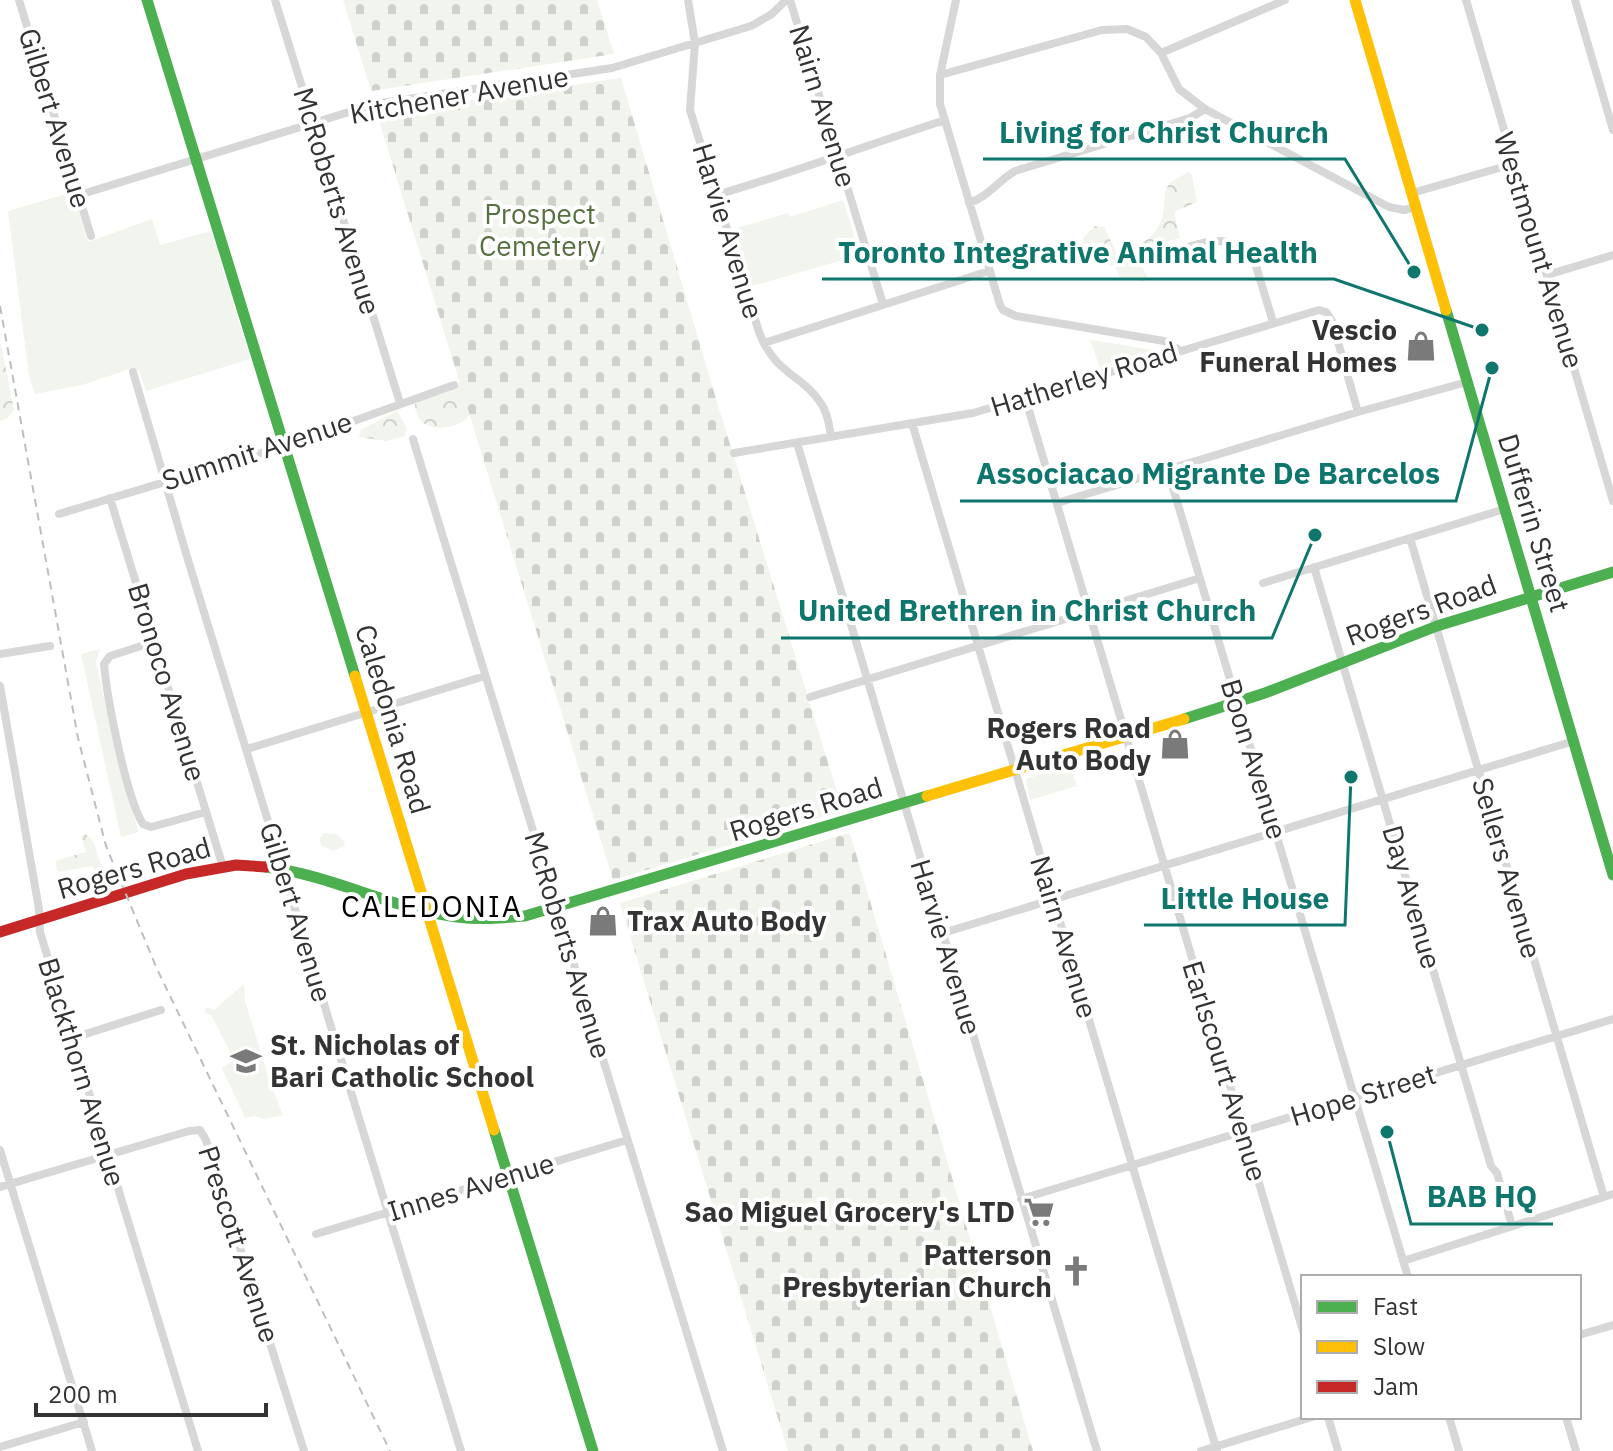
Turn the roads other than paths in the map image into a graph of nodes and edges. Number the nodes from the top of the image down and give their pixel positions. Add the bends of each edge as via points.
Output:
1 (19, 0) edge
2 (147, 0) edge
3 (275, 0) edge
4 (688, 0) edge
5 (788, 0) edge
6 (956, 0) edge
7 (1285, 0) edge
8 (1355, 0) edge
9 (1466, 0) edge
10 (1575, 0) edge
11 (695, 43) junction
12 (1161, 53) junction
13 (940, 75) junction
14 (1205, 109) junction
15 (945, 120) junction
16 (312, 123) junction
17 (1613, 130) edge
18 (838, 156) junction
19 (196, 158) junction
20 (1513, 164) junction
21 (1412, 193) junction
22 (79, 195) junction
23 (717, 195) junction
24 (969, 203) junction
25 (1416, 207) junction
26 (91, 236) dead end
27 (1613, 255) edge
28 (1157, 262) dead end
29 (989, 271) junction
30 (1547, 275) junction
31 (883, 304) junction
32 (1273, 322) junction
33 (764, 343) junction
34 (1179, 350) junction
35 (133, 372) dead end
36 (1467, 382) junction
37 (454, 385) dead end
38 (1025, 397) junction
39 (400, 403) junction
40 (1358, 412) junction
41 (912, 423) junction
42 (831, 436) junction
43 (413, 439) dead end
44 (797, 443) junction
45 (284, 446) junction
46 (734, 453) dead end
47 (1168, 471) junction
48 (165, 481) junction
49 (110, 498) junction
50 (1613, 501) edge
51 (1057, 503) junction
52 (1505, 509) junction
53 (59, 514) dead end
54 (1410, 538) junction
55 (1314, 567) junction
56 (1613, 572) edge
57 (1200, 578) junction
58 (1263, 583) dead end
59 (1530, 596) junction
60 (1089, 612) junction
61 (1437, 626) junction
62 (154, 642) junction
63 (50, 646) dead end
64 (977, 646) junction
65 (0, 654) edge
66 (1343, 663) junction
67 (485, 676) junction
68 (867, 680) junction
69 (0, 686) edge
70 (810, 697) dead end
71 (1237, 702) junction
72 (366, 714) junction
73 (1126, 737) junction
74 (1574, 741) junction
75 (247, 749) junction
76 (1479, 770) junction
77 (1014, 772) junction
78 (1383, 799) junction
79 (903, 804) junction
80 (206, 812) junction
81 (1275, 832) junction
82 (1164, 865) junction
83 (223, 867) junction
84 (284, 870) junction
85 (1613, 872) edge
86 (1053, 899) junction
87 (557, 909) junction
88 (426, 910) junction
89 (39, 919) junction
90 (0, 932) edge
91 (943, 933) junction
92 (161, 1010) dead end
93 (1613, 1019) edge
94 (1556, 1035) junction
95 (73, 1038) junction
96 (1462, 1064) junction
97 (1354, 1097) junction
98 (1243, 1132) junction
99 (627, 1140) junction
100 (0, 1150) edge
101 (107, 1155) junction
102 (1132, 1165) junction
103 (509, 1176) junction
104 (10, 1184) junction
105 (0, 1187) edge
106 (1608, 1196) edge
107 (1021, 1199) junction
108 (389, 1213) junction
109 (1512, 1226) junction
110 (316, 1234) dead end
111 (1403, 1261) junction
112 (1407, 1275) edge
113 (1301, 1324) edge
114 (1613, 1325) edge
115 (1581, 1334) edge
116 (1306, 1419) edge
117 (1329, 1419) edge
118 (1450, 1419) edge
119 (1567, 1419) edge
120 (84, 1422) junction
121 (0, 1447) edge
122 (1216, 1449) edge
123 (92, 1451) edge
124 (198, 1451) edge
125 (304, 1451) edge
126 (461, 1451) edge
127 (593, 1451) edge
128 (723, 1451) edge
129 (1097, 1451) edge
130 (1201, 1451) edge
131 (1338, 1451) edge
132 (1459, 1451) edge
133 (1576, 1451) edge

1 - 22 street, Gilbert Avenue
2 - 19 street, Caledonia Road
3 - 16 street, McRoberts Avenue
4 - 11 street, Harvie Avenue
5 - 11 street, Kitchener Avenue via 753,25
5 - 18 street, Nairn Avenue
6 - 13 street
7 - 12 street
8 - 21 street, Dufferin Street
9 - 20 street, Westmount Avenue
10 - 17 street
11 - 16 street, Kitchener Avenue via 602,71 388,101
11 - 23 street, Harvie Avenue via 690,107
12 - 13 street via 1141,34 1110,28
12 - 14 street via 1179,89
13 - 15 street
14 - 24 street via 1015,171
14 - 25 street via 1389,207
15 - 18 street
15 - 24 street
16 - 19 street, Kitchener Avenue
16 - 39 street, McRoberts Avenue
18 - 23 street
18 - 31 street, Nairn Avenue
19 - 22 street, Kitchener Avenue
19 - 45 street, Caledonia Road
20 - 21 street
20 - 30 street, Westmount Avenue
21 - 25 street, Dufferin Street
22 - 26 street, Gilbert Avenue
23 - 33 street, Harvie Avenue
24 - 29 street
25 - 36 street, Dufferin Street
27 - 30 street
28 - 32 street via 1162,255 1217,239 1249,252
29 - 31 street
29 - 34 street via 1008,314 1164,341
30 - 50 street, Westmount Avenue
31 - 33 street
32 - 34 street, Hatherley Road
32 - 40 street, Hatherley Road via 1315,311 1328,313
33 - 42 street, Harvie Avenue via 776,363 819,401
34 - 38 street, Hatherley Road
35 - 48 street, Gilbert Avenue
36 - 40 street
36 - 52 street, Dufferin Street
37 - 39 street, Summit Avenue
38 - 41 street, Hatherley Road
38 - 51 street, Earlscourt Avenue
39 - 45 street, Summit Avenue
40 - 47 street
41 - 42 street, Hatherley Road
41 - 64 street, Nairn Avenue
42 - 44 street, Hatherley Road
43 - 67 street, McRoberts Avenue
44 - 46 street, Hatherley Road
44 - 68 street, Harvie Avenue
45 - 48 street, Summit Avenue
45 - 72 street, Caledonia Road
47 - 51 street
47 - 57 street, Boon Avenue
48 - 49 street, Summit Avenue
48 - 75 street, Gilbert Avenue
49 - 53 street, Summit Avenue
49 - 62 street, Bronoco Avenue
51 - 60 street, Earlscourt Avenue
52 - 54 street
52 - 59 street, Dufferin Street
54 - 55 street
54 - 61 street, Sellers Avenue
55 - 58 street
55 - 66 street, Day Avenue
56 - 59 street, Rogers Road
57 - 60 street
57 - 71 street, Boon Avenue
59 - 61 street, Rogers Road
59 - 74 street, Dufferin Street
60 - 64 street
60 - 73 street, Earlscourt Avenue
61 - 66 street, Rogers Road
61 - 76 street, Sellers Avenue
62 - 80 street, Bronoco Avenue
62 - 80 street via 110,656 104,664 137,814 151,827
63 - 65 street
64 - 68 street
64 - 77 street, Nairn Avenue
66 - 71 street, Rogers Road
66 - 78 street, Day Avenue
67 - 72 street
67 - 87 street, McRoberts Avenue
68 - 70 street
68 - 79 street, Harvie Avenue
69 - 89 street, Blackthorn Avenue
71 - 73 street, Rogers Road
71 - 81 street, Boon Avenue
72 - 75 street
72 - 88 street, Caledonia Road
73 - 77 street, Rogers Road
73 - 82 street, Earlscourt Avenue
74 - 76 street
74 - 85 street, Dufferin Street
75 - 84 street, Gilbert Avenue
76 - 78 street
76 - 94 street, Sellers Avenue
77 - 79 street, Rogers Road
77 - 86 street, Nairn Avenue
78 - 81 street
78 - 96 street, Day Avenue
79 - 87 street, Rogers Road
79 - 91 street, Harvie Avenue
80 - 83 street, Bronoco Avenue
81 - 82 street
81 - 97 street, Boon Avenue
82 - 86 street
82 - 98 street, Earlscourt Avenue
83 - 84 street, Rogers Road
83 - 89 street, Rogers Road
84 - 88 street, Rogers Road
84 - 108 street, Gilbert Avenue
86 - 91 street
86 - 102 street, Nairn Avenue
87 - 88 street, Rogers Road via 492,921
87 - 99 street, McRoberts Avenue
88 - 103 street, Caledonia Road
89 - 90 street, Rogers Road
89 - 95 street, Blackthorn Avenue
91 - 107 street, Harvie Avenue
92 - 95 street
93 - 94 street, Hope Street
94 - 96 street, Hope Street
94 - 106 street, Sellers Avenue
95 - 101 street, Blackthorn Avenue
96 - 97 street, Hope Street
96 - 109 street, Day Avenue
97 - 98 street, Hope Street
97 - 111 street, Boon Avenue
98 - 102 street, Hope Street
98 - 113 street, Earlscourt Avenue
99 - 103 street, Innes Avenue
99 - 128 street, McRoberts Avenue
100 - 104 street
101 - 104 street
101 - 124 street, Blackthorn Avenue
101 - 125 street, Prescott Avenue via 200,1130
102 - 107 street, Hope Street
102 - 122 street, Nairn Avenue
103 - 108 street, Innes Avenue
103 - 127 street, Caledonia Road
104 - 105 street
104 - 120 street
106 - 109 street
107 - 129 street, Harvie Avenue
108 - 110 street, Innes Avenue
108 - 126 street, Gilbert Avenue
109 - 111 street
111 - 112 street, Boon Avenue
114 - 115 street
116 - 122 street
117 - 131 street
118 - 132 street
119 - 133 street
120 - 121 street
120 - 123 street
122 - 130 street

